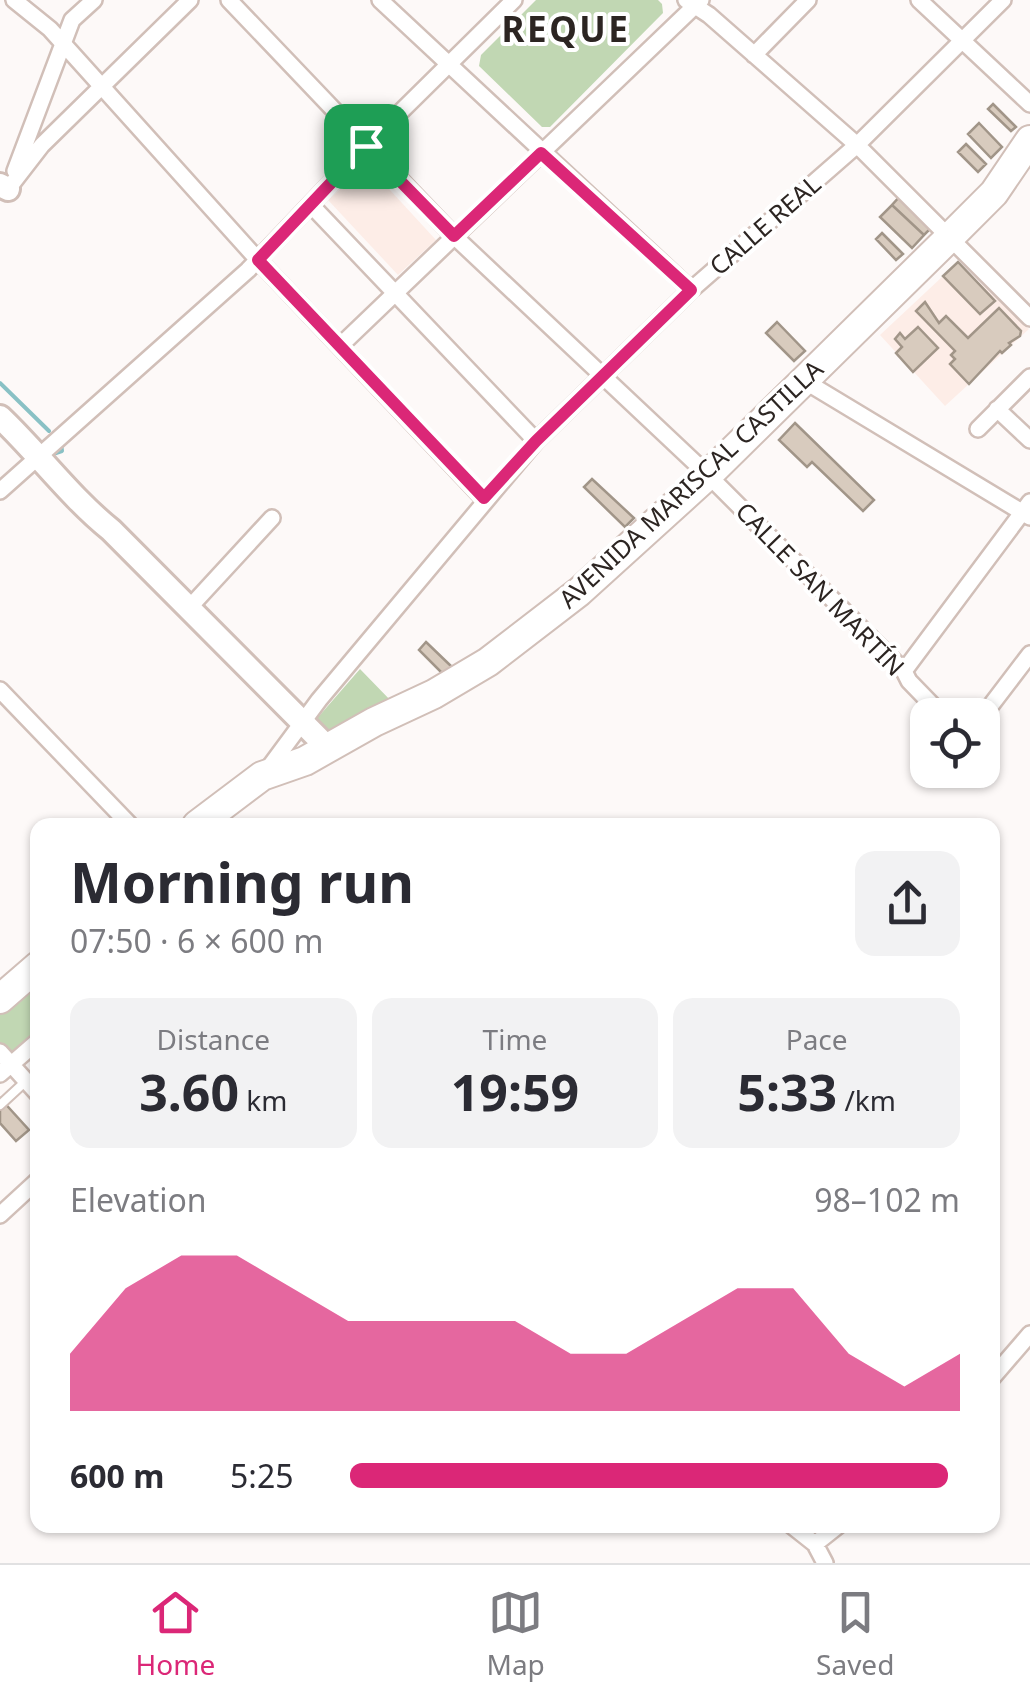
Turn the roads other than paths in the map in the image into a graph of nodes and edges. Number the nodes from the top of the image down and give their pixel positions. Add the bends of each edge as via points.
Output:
1 (14, 0) edge
2 (94, 0) edge
3 (190, 0) edge
4 (228, 0) edge
5 (380, 0) edge
6 (514, 0) edge
7 (808, 0) edge
8 (919, 0) edge
9 (1003, 0) edge
10 (694, 3) edge
11 (963, 40) junction
12 (64, 48) junction
13 (754, 55) junction
14 (448, 67) junction
15 (100, 86) junction
16 (1030, 104) edge
17 (1030, 140) edge
18 (856, 145) junction
19 (366, 146) junction
20 (541, 153) junction
21 (4, 190) edge
22 (312, 206) junction
23 (454, 236) junction
24 (950, 236) junction
25 (258, 260) junction
26 (691, 290) junction
27 (396, 292) junction
28 (1030, 318) edge
29 (340, 346) junction
30 (603, 374) junction
31 (1030, 377) edge
32 (803, 380) junction
33 (998, 409) junction
34 (0, 417) edge
35 (978, 428) dead end
36 (1030, 440) edge
37 (536, 441) junction
38 (39, 454) junction
39 (708, 475) junction
40 (0, 491) edge
41 (484, 498) junction
42 (1027, 510) edge
43 (272, 518) dead end
44 (189, 608) junction
45 (1030, 654) edge
46 (904, 671) junction
47 (0, 690) edge
48 (926, 698) edge
49 (996, 698) edge
50 (304, 720) junction
51 (328, 748) junction
52 (262, 776) junction
53 (123, 818) edge
54 (207, 818) edge
55 (30, 973) edge
56 (0, 999) edge
57 (30, 1046) edge
58 (4, 1063) edge
59 (26, 1082) junction
60 (30, 1086) edge
61 (0, 1105) edge
62 (30, 1187) edge
63 (0, 1215) edge
64 (1030, 1334) edge
65 (1000, 1369) edge
66 (801, 1533) edge
67 (828, 1533) edge
68 (814, 1544) junction
69 (825, 1563) edge

1 - 12 street
2 - 12 street via 72,20
3 - 15 street
4 - 19 street, CALLE SAN MARTÍN
5 - 14 street
6 - 14 street
7 - 13 street
8 - 11 street
9 - 11 street, CALLE REAL
10 - 13 street
10 - 20 street
11 - 16 street
11 - 18 street, CALLE REAL
12 - 15 street
12 - 21 street
13 - 18 street
14 - 19 street
14 - 20 street
15 - 21 street
15 - 25 street
17 - 24 highway, AVENIDA MARISCAL CASTILLA via 994,193
18 - 24 street
18 - 26 street, CALLE REAL
19 - 22 street
19 - 23 street, CALLE SAN MARTÍN
20 - 23 street
20 - 26 street
22 - 25 street
22 - 27 street
23 - 27 street
23 - 30 street, CALLE SAN MARTÍN
24 - 28 street
24 - 32 highway, AVENIDA MARISCAL CASTILLA
25 - 29 street
25 - 38 street
26 - 30 street, CALLE REAL
27 - 29 street
27 - 37 street
29 - 41 street
30 - 37 street, CALLE REAL
30 - 39 street, CALLE SAN MARTÍN
31 - 33 street
32 - 39 highway, AVENIDA MARISCAL CASTILLA
32 - 42 street
33 - 35 street
33 - 36 street
34 - 38 street
37 - 41 street, CALLE REAL
38 - 40 street
38 - 44 street via 89,513
39 - 46 street, CALLE SAN MARTÍN
39 - 51 highway, AVENIDA MARISCAL CASTILLA via 579,592 488,662
41 - 50 street, CALLE REAL
42 - 46 street
43 - 44 street
44 - 50 street
45 - 49 street
46 - 48 street, CALLE SAN MARTÍN
47 - 53 street
50 - 51 street
50 - 52 street, CALLE REAL
51 - 52 highway, AVENIDA MARISCAL CASTILLA
52 - 54 highway, AVENIDA MARISCAL CASTILLA
55 - 56 highway
57 - 58 street
58 - 59 street
59 - 60 street
59 - 61 lane
62 - 63 street
64 - 65 street
66 - 68 street
67 - 68 street
68 - 69 street

